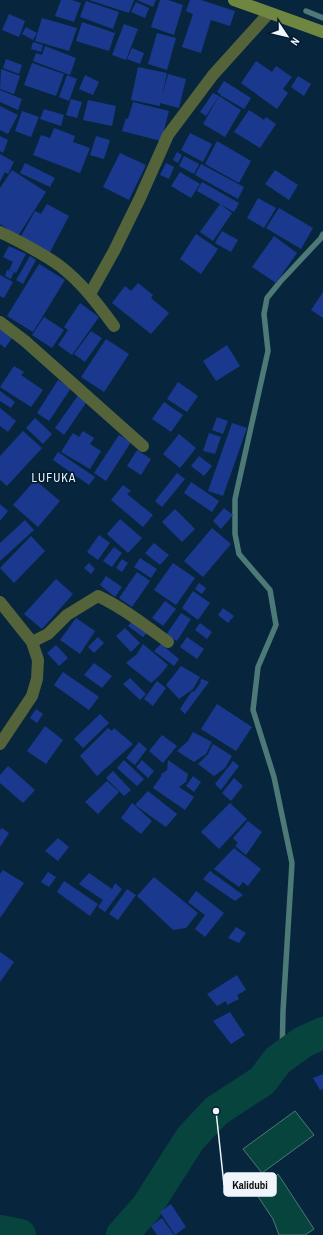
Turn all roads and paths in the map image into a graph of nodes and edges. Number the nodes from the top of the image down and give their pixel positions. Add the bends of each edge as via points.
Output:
1 (234, 0) edge
2 (269, 13) junction
3 (323, 32) edge
4 (0, 232) edge
5 (90, 294) junction
6 (0, 322) edge
7 (114, 326) dead end
8 (144, 446) dead end
9 (0, 602) edge
10 (32, 642) junction
11 (168, 642) dead end
12 (0, 744) edge

1 - 2 street
2 - 3 street
2 - 5 street via 212,75 168,135 140,198
4 - 5 street via 40,252 61,266
5 - 7 street
6 - 8 street
9 - 10 street
10 - 11 street via 48,634 67,614 98,596 139,620
10 - 12 street via 38,660 38,680 32,696

